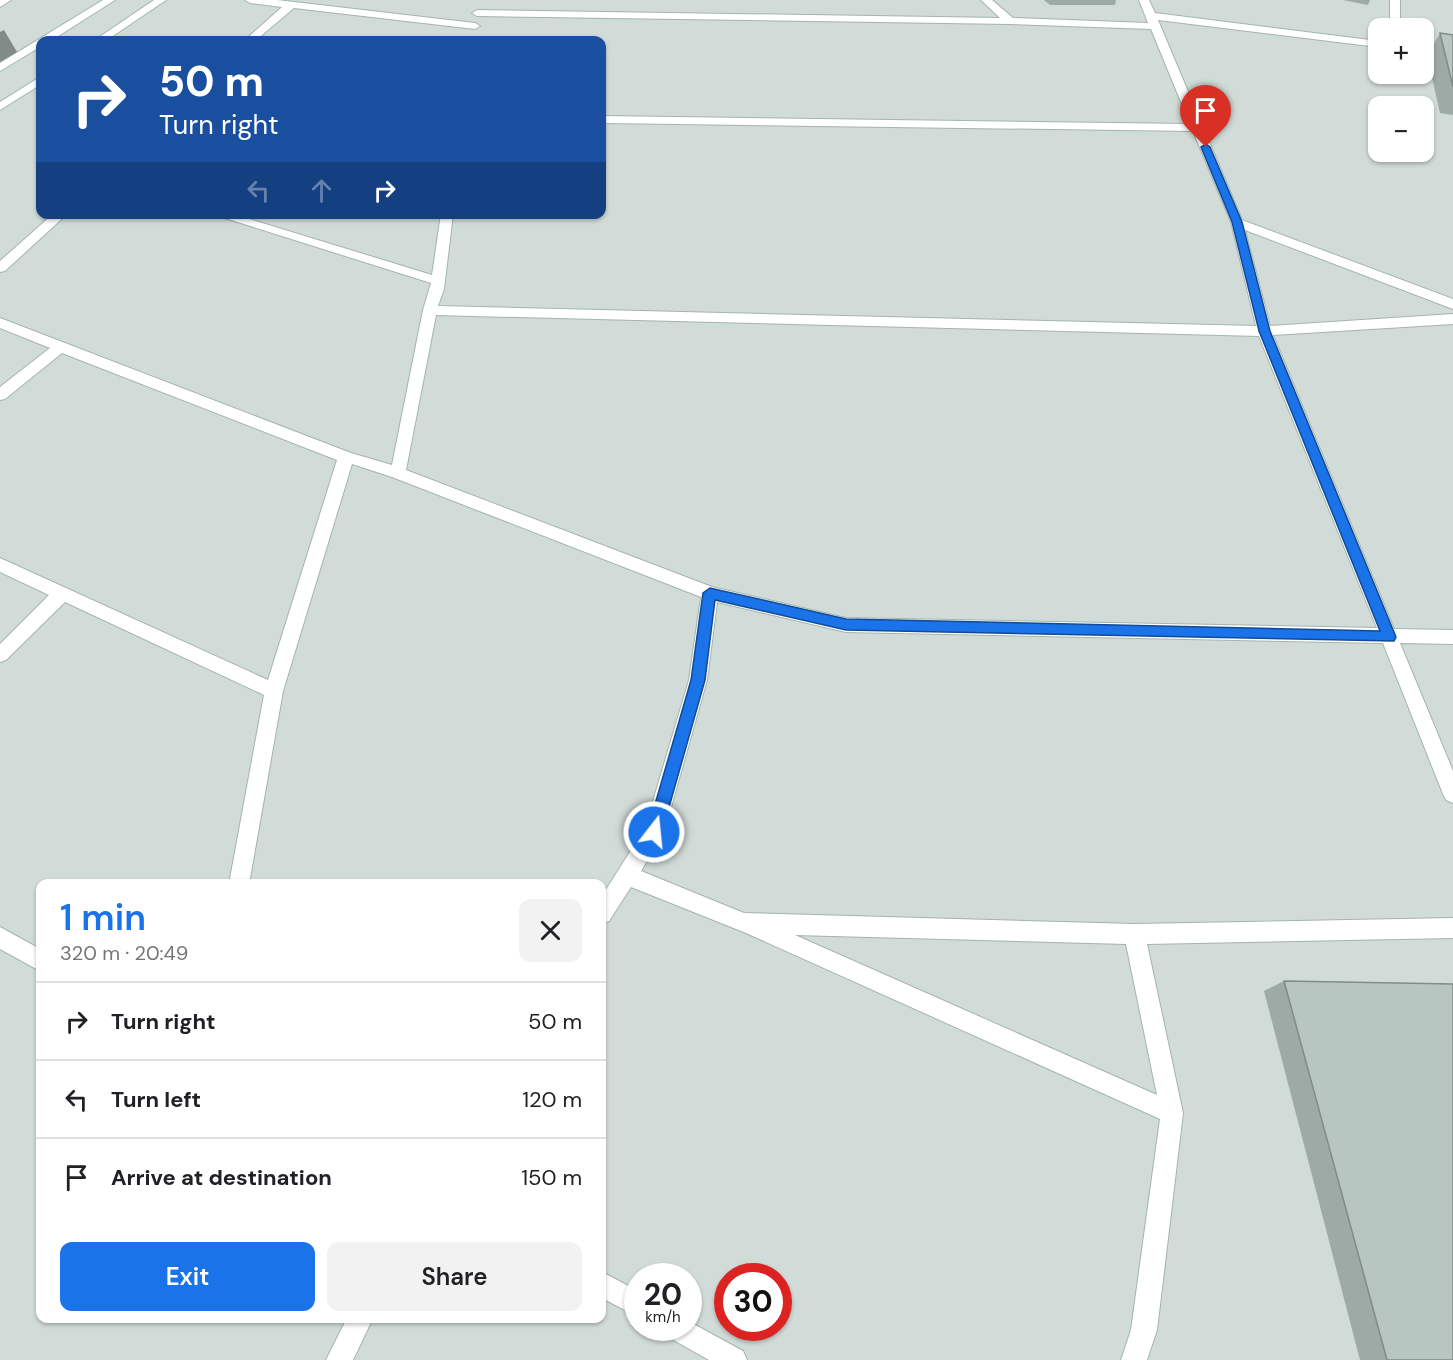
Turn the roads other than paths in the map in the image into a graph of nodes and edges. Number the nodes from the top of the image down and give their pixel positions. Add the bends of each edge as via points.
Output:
1 (6, 0) edge
2 (110, 0) edge
3 (161, 0) edge
4 (250, 0) edge
5 (480, 0) edge
6 (986, 0) edge
7 (1144, 0) edge
8 (1395, 0) edge
9 (0, 4) edge
10 (291, 5) junction
11 (477, 13) junction
12 (1395, 18) edge
13 (1010, 21) junction
14 (1154, 21) junction
15 (475, 26) junction
16 (52, 36) edge
17 (106, 36) edge
18 (255, 36) edge
19 (473, 36) edge
20 (1368, 43) edge
21 (36, 46) edge
22 (1434, 50) edge
23 (1453, 52) edge
24 (0, 69) edge
25 (36, 83) edge
26 (0, 107) edge
27 (606, 120) edge
28 (1198, 128) junction
29 (56, 219) edge
30 (234, 219) edge
31 (446, 219) edge
32 (1237, 222) junction
33 (0, 268) edge
34 (438, 281) junction
35 (1453, 304) edge
36 (430, 310) junction
37 (1453, 319) edge
38 (0, 323) edge
39 (1264, 331) junction
40 (61, 346) junction
41 (0, 394) edge
42 (346, 457) junction
43 (398, 473) junction
44 (0, 565) edge
45 (63, 593) junction
46 (710, 593) junction
47 (1389, 637) junction
48 (1453, 637) edge
49 (0, 656) edge
50 (274, 691) junction
51 (1453, 795) edge
52 (626, 875) junction
53 (240, 879) edge
54 (606, 908) edge
55 (744, 923) junction
56 (1453, 928) edge
57 (1134, 934) junction
58 (0, 937) edge
59 (36, 959) edge
60 (1172, 1113) junction
61 (606, 1286) edge
62 (624, 1297) edge
63 (358, 1323) edge
64 (700, 1341) edge
65 (339, 1360) edge
66 (734, 1360) edge
67 (1134, 1360) edge

1 - 9 street
2 - 16 street
3 - 17 street
4 - 10 street
5 - 11 street
6 - 13 street
7 - 14 street
8 - 12 street
10 - 15 street
10 - 18 street
11 - 13 street
11 - 15 street
13 - 14 street
14 - 20 street
14 - 28 street
15 - 19 street
21 - 24 street
22 - 23 street
25 - 26 street
27 - 28 street
28 - 32 street
29 - 33 street
30 - 34 street
31 - 34 street
32 - 35 street
32 - 39 street
34 - 36 street
36 - 39 street
36 - 43 street
37 - 39 street
38 - 40 street
39 - 47 street
40 - 41 street
40 - 42 street
42 - 43 street
42 - 50 street
43 - 46 street
44 - 45 street
45 - 49 street
45 - 50 street
46 - 47 street via 846,625
46 - 52 street via 698,680 654,832
47 - 48 street
47 - 51 street
50 - 53 street
52 - 54 street
52 - 55 street
55 - 57 street
55 - 60 street
56 - 57 street
57 - 60 street
58 - 59 street
60 - 67 street via 1144,1330
61 - 62 street
63 - 65 street
64 - 66 street

